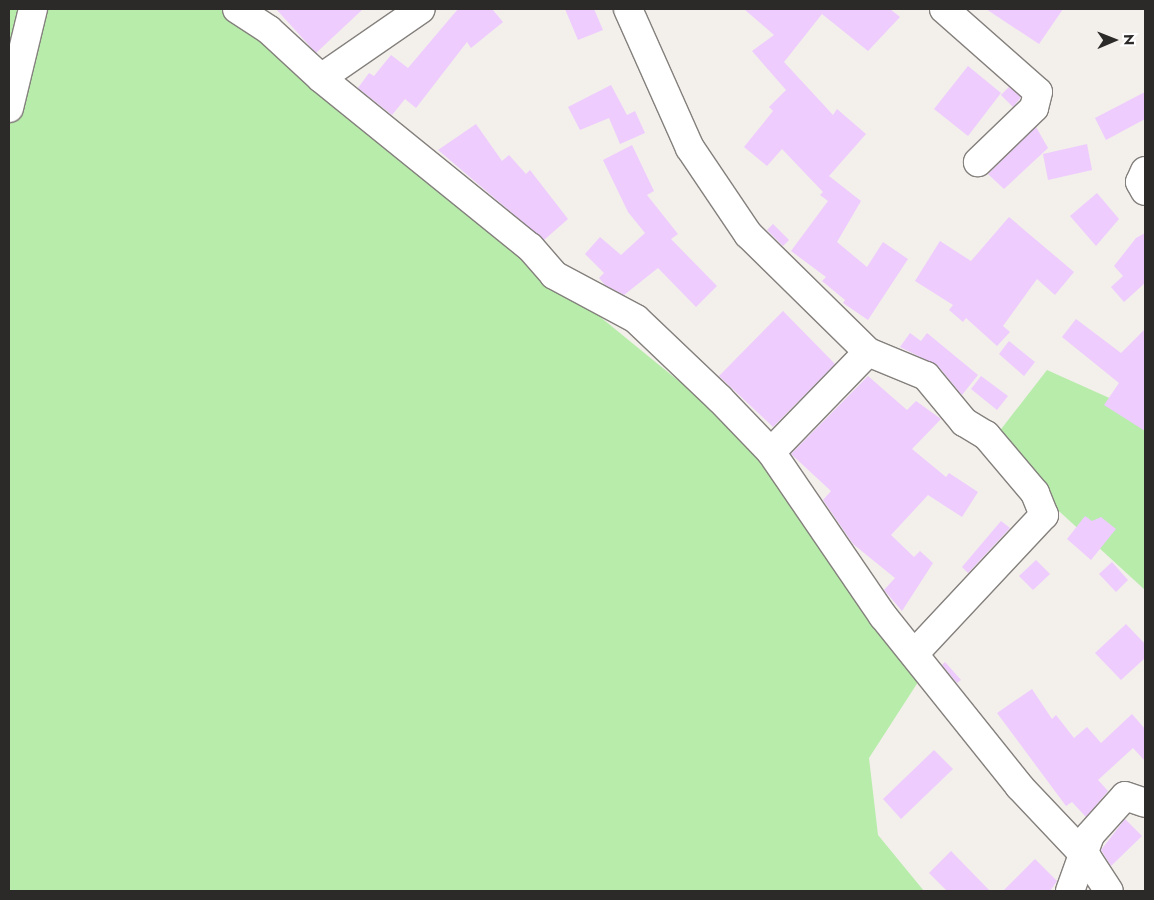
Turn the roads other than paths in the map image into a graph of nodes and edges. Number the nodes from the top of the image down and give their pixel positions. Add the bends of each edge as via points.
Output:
1 (33, 9) edge
2 (237, 9) edge
3 (421, 9) edge
4 (628, 9) edge
5 (944, 9) edge
6 (320, 78) junction
7 (9, 108) edge
8 (978, 162) dead end
9 (1145, 171) edge
10 (1145, 191) edge
11 (868, 352) junction
12 (771, 452) junction
13 (914, 654) junction
14 (1145, 803) edge
15 (1084, 855) junction
16 (1070, 891) edge
17 (1109, 891) edge

1 - 7 street
2 - 6 street via 269,30
3 - 6 street
4 - 11 street via 690,148 720,196 774,264
5 - 8 street via 1038,92 1034,108
6 - 12 street via 530,246 550,272 636,318
9 - 10 street via 1140,182
11 - 12 street
11 - 13 street via 926,376 964,422 986,435 1029,482 1044,514
12 - 13 street
13 - 15 street via 1019,786
14 - 15 street via 1125,796 1090,835
15 - 16 street
15 - 17 street

